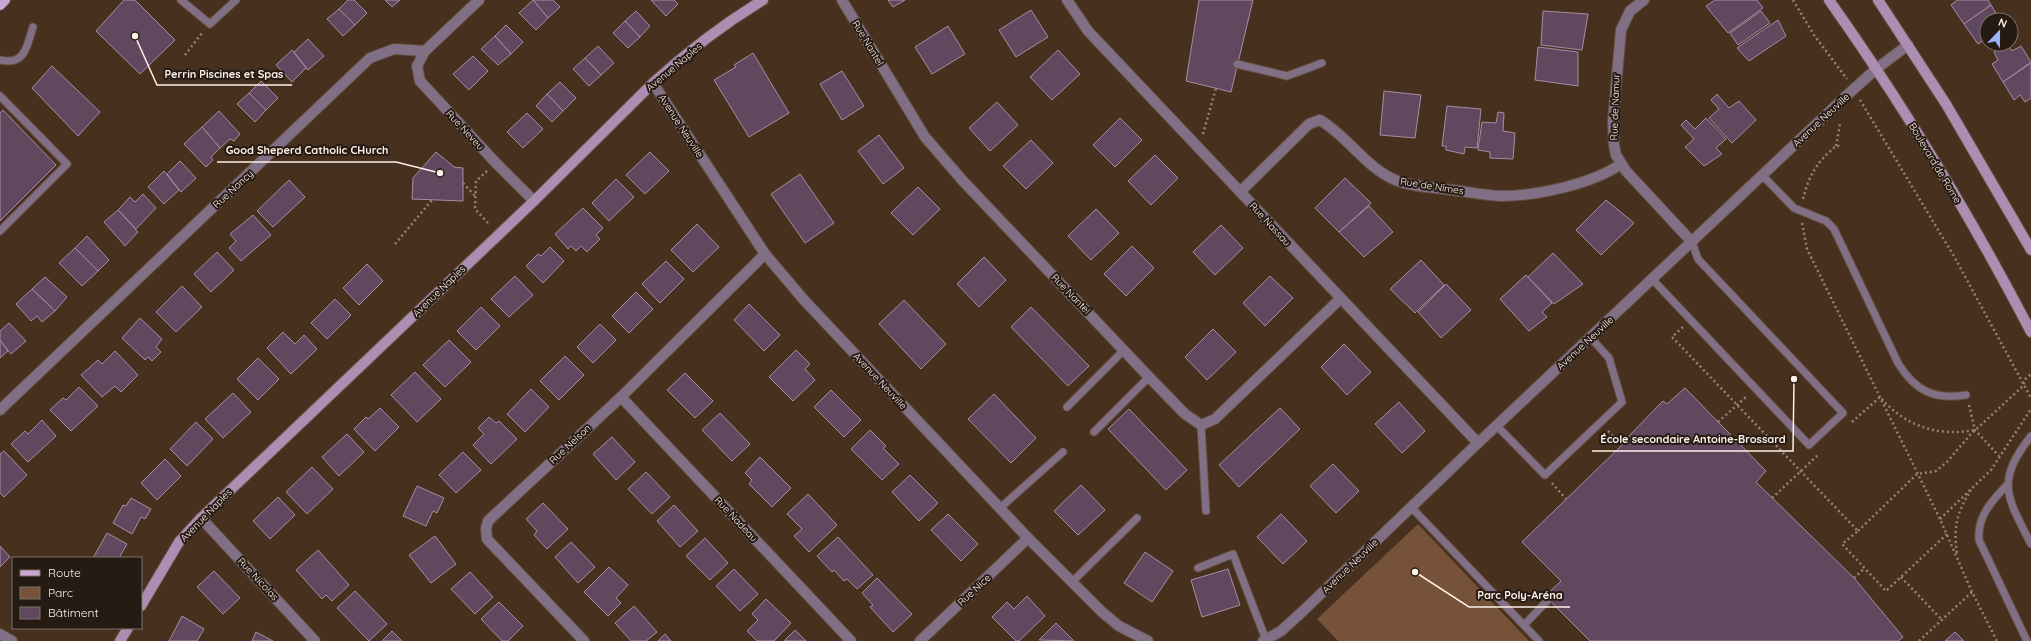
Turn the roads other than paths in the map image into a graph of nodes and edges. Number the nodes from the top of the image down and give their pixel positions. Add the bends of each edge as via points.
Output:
1 (5, 0) edge
2 (182, 0) edge
3 (236, 0) edge
4 (480, 0) edge
5 (763, 0) edge
6 (842, 0) edge
7 (1067, 0) edge
8 (1644, 0) edge
9 (1830, 0) edge
10 (1878, 0) edge
11 (0, 5) edge
12 (33, 27) dead end
13 (1908, 45) junction
14 (425, 51) junction
15 (0, 60) edge
16 (1322, 63) dead end
17 (1238, 64) dead end
18 (1876, 69) junction
19 (653, 84) junction
20 (0, 96) edge
21 (1621, 164) junction
22 (1762, 175) junction
23 (1240, 192) junction
24 (534, 201) junction
25 (0, 231) edge
26 (1692, 242) junction
27 (2031, 250) edge
28 (765, 254) junction
29 (1653, 280) junction
30 (1340, 299) junction
31 (2031, 332) edge
32 (1591, 338) junction
33 (1124, 350) junction
34 (1149, 377) junction
35 (1966, 395) road end
36 (621, 397) junction
37 (1067, 407) dead end
38 (0, 410) edge
39 (1201, 425) junction
40 (1497, 426) junction
41 (1094, 432) dead end
42 (2031, 436) edge
43 (1478, 443) junction
44 (1063, 452) dead end
45 (2007, 485) junction
46 (1000, 508) junction
47 (1411, 508) junction
48 (1206, 511) dead end
49 (201, 518) junction
50 (1137, 518) dead end
51 (1028, 538) junction
52 (2031, 544) edge
53 (1198, 568) dead end
54 (1072, 582) junction
55 (1548, 600) dead end
56 (142, 604) edge
57 (1524, 626) junction
58 (127, 629) edge
59 (0, 634) edge
60 (1264, 640) edge
61 (12, 641) edge
62 (120, 641) edge
63 (315, 641) edge
64 (584, 641) edge
65 (851, 641) edge
66 (920, 641) edge
67 (1148, 641) edge
68 (1539, 641) edge
69 (2027, 641) edge

1 - 11 main road
2 - 3 lane via 210,24
4 - 14 street
5 - 19 street, Avenue Naples via 743,12 668,69
6 - 33 street, Rue Nantel via 925,137 963,181
7 - 23 street, Rue Nassau via 1088,31
8 - 21 street, Rue de Namur via 1626,16 1620,38 1612,134
9 - 18 street, Boulevard de Rome
10 - 13 street
12 - 15 lane via 22,55 13,61
13 - 18 street, Avenue Neuville
13 - 27 street
14 - 24 street, Rue Neveu via 417,66 420,81
14 - 38 street, Rue Nancy via 394,49 370,58
16 - 17 lane via 1287,76
18 - 22 street, Avenue Neuville
18 - 31 street, Boulevard de Rome via 1962,209
19 - 24 street, Avenue Naples
19 - 28 street, Avenue Neuville
20 - 25 lane via 67,164
21 - 23 street, Rue de Nîmes via 1573,185 1530,193 1501,196 1425,186 1394,179 1377,169 1332,127 1320,120 1308,124
21 - 26 street, Rue de Namur via 1631,178
22 - 26 street, Avenue Neuville
22 - 35 lane via 1792,207 1826,221 1834,229 1898,363 1912,382 1931,394 1943,397
23 - 30 street, Rue Nassau
24 - 49 street, Avenue Naples
26 - 29 street, Avenue Neuville
26 - 29 lane via 1698,259 1843,413 1810,445
28 - 36 street, Rue Nelson
28 - 46 street, Avenue Neuville via 804,300
29 - 32 street, Avenue Neuville
30 - 39 street via 1215,419
30 - 43 street, Rue Nassau
32 - 40 street, Avenue Neuville
32 - 40 lane via 1609,358 1622,402 1545,475
33 - 34 street, Rue Nantel
33 - 37 lane
34 - 39 street, Rue Nantel via 1185,414
34 - 41 lane
36 - 64 street, Rue Nelson via 496,512 488,521 486,529 487,539
36 - 65 street, Rue Nadeau
39 - 48 lane
40 - 43 street, Avenue Neuville
42 - 45 lane via 2012,463
43 - 47 street, Avenue Neuville
44 - 46 lane
45 - 52 lane via 2010,502
45 - 69 lane via 1986,510 1981,522 1979,540
46 - 51 street, Avenue Neuville
47 - 57 lane
47 - 60 street, Avenue Neuville via 1287,626
49 - 56 street, Avenue Naples via 180,542
49 - 63 street, Rue Nicolas
50 - 54 lane
51 - 54 street, Avenue Neuville
51 - 66 street, Rue Nice
53 - 60 lane via 1233,554
54 - 67 street, Avenue Neuville via 1119,626
55 - 57 lane
57 - 68 lane
58 - 62 street
59 - 61 street

